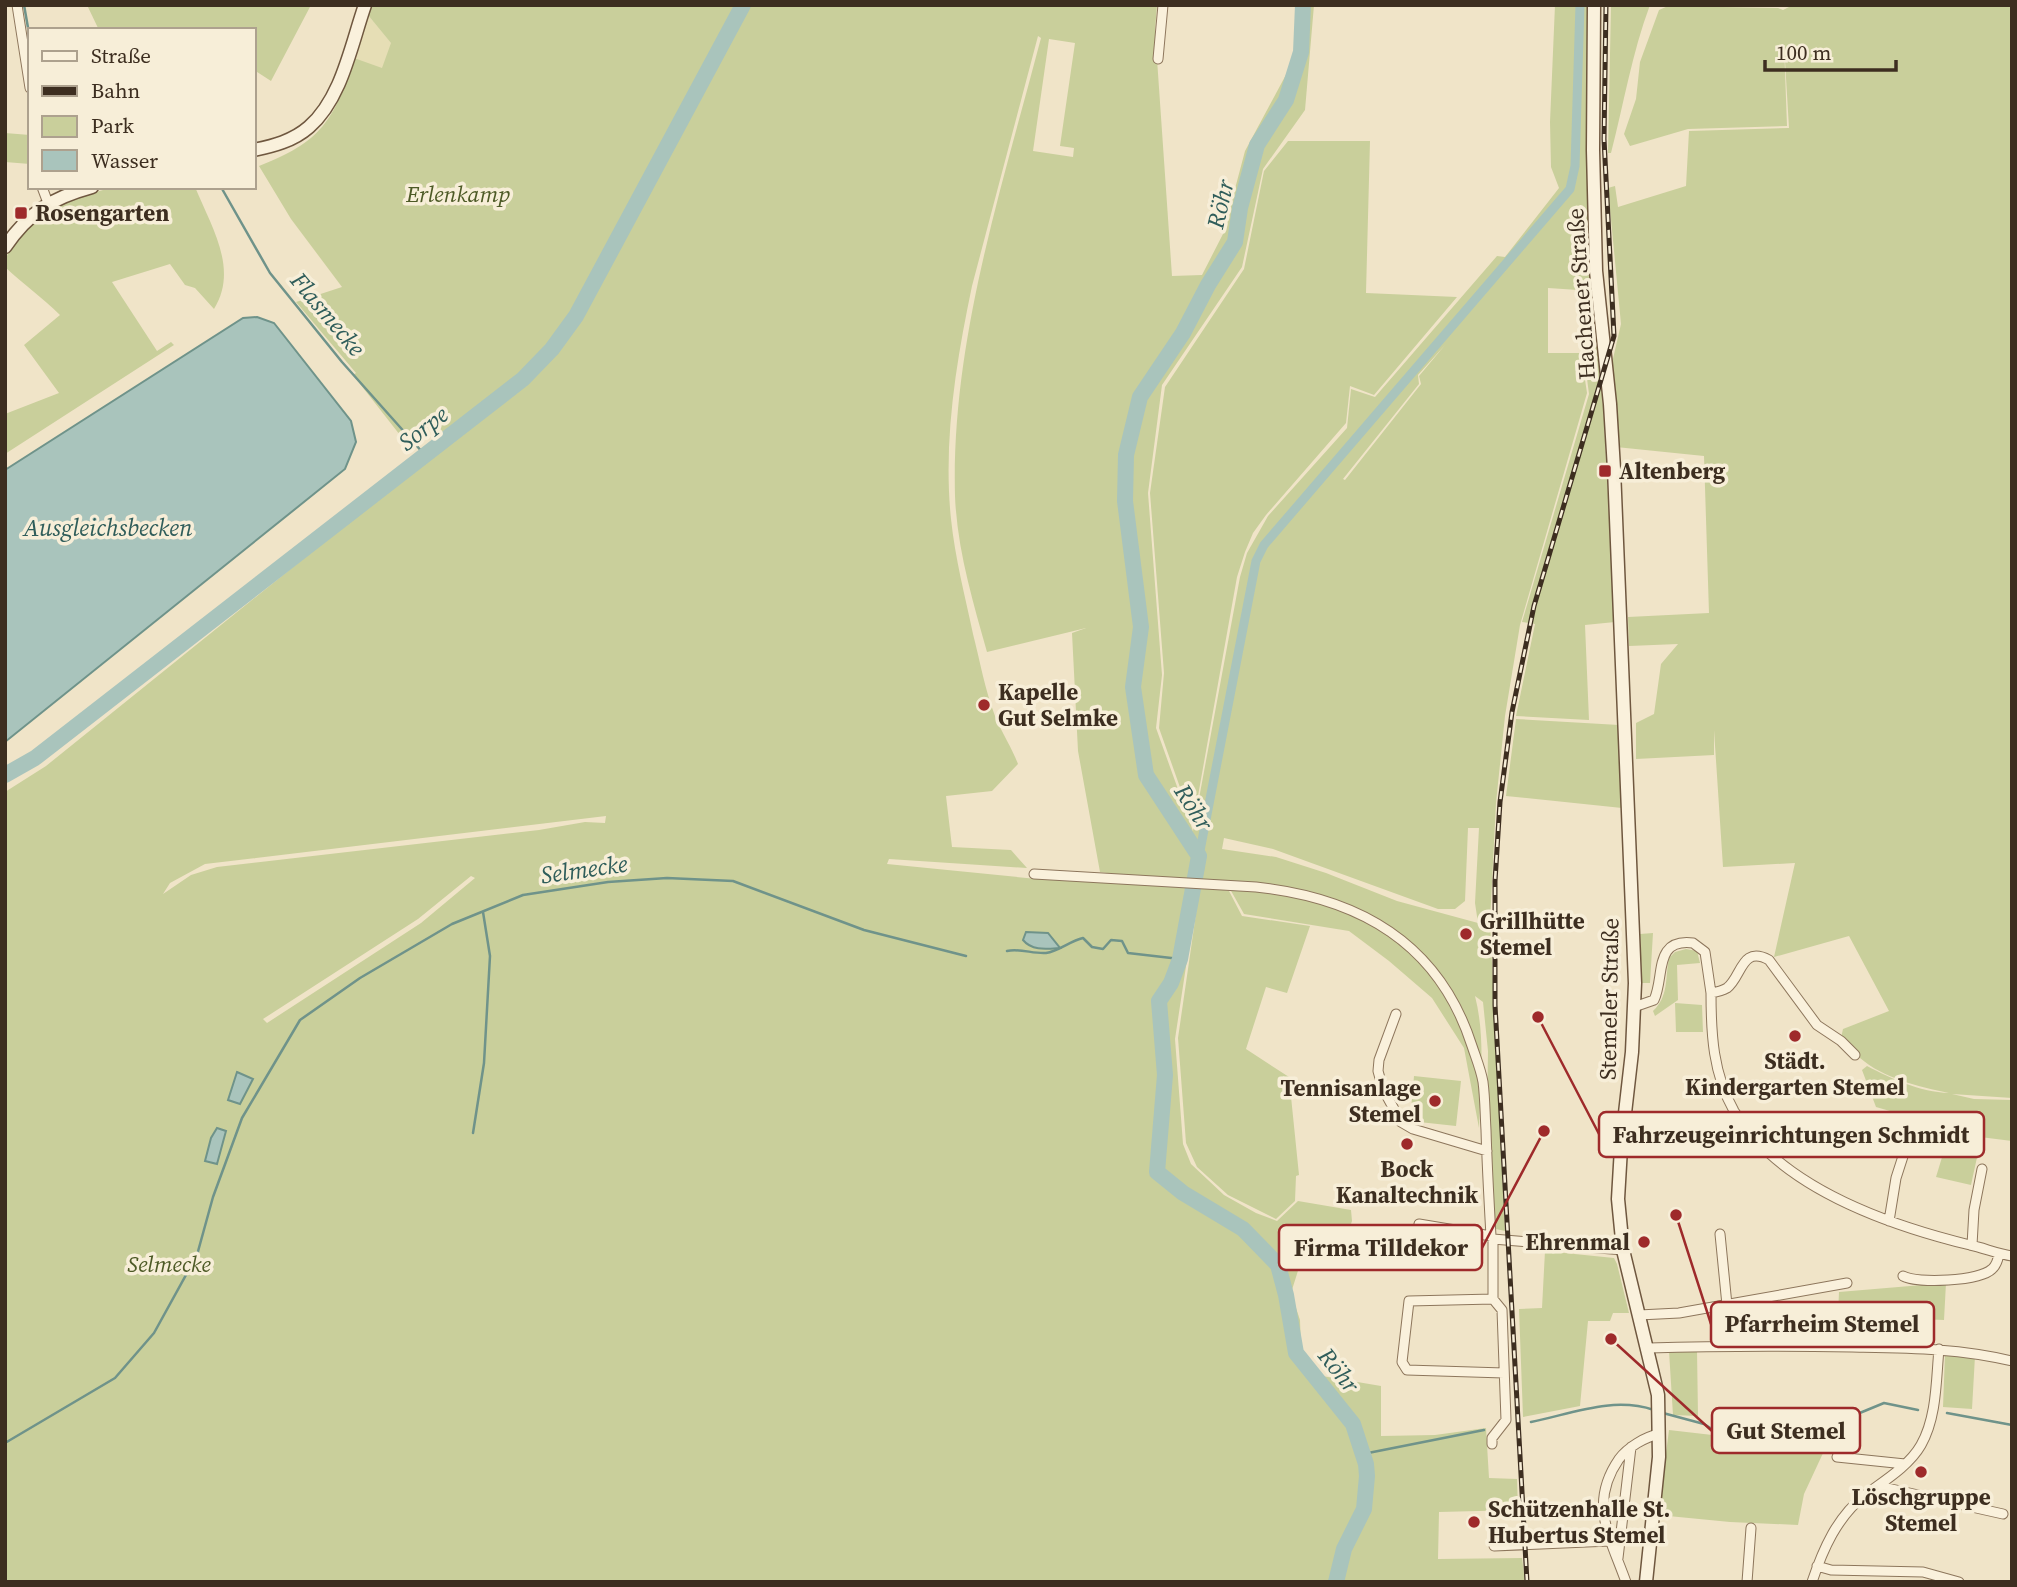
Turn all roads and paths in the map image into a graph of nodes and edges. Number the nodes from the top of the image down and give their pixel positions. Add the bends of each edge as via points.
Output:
1 (17, 5) edge
2 (365, 5) edge
3 (1163, 5) edge
4 (1594, 5) edge
5 (1158, 59) dead end
6 (28, 75) edge
7 (256, 150) edge
8 (43, 189) edge
9 (86, 189) edge
10 (48, 203) junction
11 (5, 247) edge
12 (1619, 579) joint
13 (1034, 874) dead end
14 (1711, 992) junction
15 (1634, 1007) junction
16 (1396, 1014) dead end
17 (1855, 1055) dead end
18 (1752, 1135) junction
19 (1906, 1147) dead end
20 (1487, 1151) junction
21 (1720, 1151) dead end
22 (1982, 1169) dead end
23 (1889, 1220) junction
24 (1419, 1224) dead end
25 (1720, 1234) dead end
26 (1492, 1237) junction
27 (1972, 1245) junction
28 (1623, 1250) junction
29 (1999, 1254) junction
30 (2012, 1255) edge
31 (1903, 1276) dead end
32 (1847, 1283) dead end
33 (1493, 1299) junction
34 (1727, 1305) junction
35 (1639, 1315) junction
36 (1648, 1348) junction
37 (1939, 1349) junction
38 (2012, 1361) edge
39 (1504, 1373) junction
40 (1660, 1434) junction
41 (1492, 1444) dead end
42 (1631, 1447) junction
43 (1837, 1457) dead end
44 (1905, 1464) junction
45 (1878, 1486) junction
46 (2003, 1514) dead end
47 (1751, 1528) dead end
48 (1610, 1541) junction
49 (1493, 1546) dead end
50 (1618, 1559) junction
51 (1817, 1566) junction
52 (1626, 1582) edge
53 (1646, 1582) edge
54 (1747, 1582) edge
55 (1812, 1582) edge
56 (1959, 1582) edge

1 - 6 street
2 - 7 main road via 338,84 324,110 297,136
3 - 5 street
4 - 12 main road, Hachener Straße via 1596,271 1610,404
8 - 10 street
9 - 10 main road
10 - 11 main road via 26,219
12 - 15 main road, Stemeler Straße
13 - 20 street via 1255,887 1310,897 1382,926 1425,961 1446,987 1465,1025 1483,1081
14 - 15 street via 1705,953 1693,943 1682,943 1665,953 1654,1000
14 - 17 street via 1724,990 1734,981 1745,961 1765,958 1816,1025
14 - 18 street via 1716,1065 1735,1111
15 - 28 main road, Stemeler Straße via 1618,1199
16 - 20 street via 1378,1071 1401,1122
18 - 21 street
18 - 23 street via 1780,1164 1828,1193
19 - 23 street
20 - 26 street
22 - 27 street
23 - 27 street
24 - 26 street
25 - 34 street
26 - 28 street
26 - 33 street
27 - 29 street
28 - 35 main road, Stemeler Straße
29 - 30 street
29 - 31 street via 1995,1266 1983,1275 1917,1281
32 - 34 street
33 - 39 street via 1502,1310
33 - 39 street via 1409,1301 1402,1362 1407,1370
34 - 35 street
35 - 36 main road, Stemeler Straße
36 - 37 street
36 - 40 main road, Stemeler Straße
37 - 38 street
37 - 44 street via 1932,1412 1922,1444
39 - 41 street via 1506,1420
40 - 42 street
40 - 53 main road, Stemeler Straße
42 - 48 street via 1609,1477 1603,1497
42 - 50 street
43 - 44 street
44 - 45 street
45 - 46 street
45 - 51 street via 1841,1520
47 - 54 street
48 - 49 street
48 - 50 street
50 - 52 street
51 - 55 street
51 - 56 street via 1923,1572

